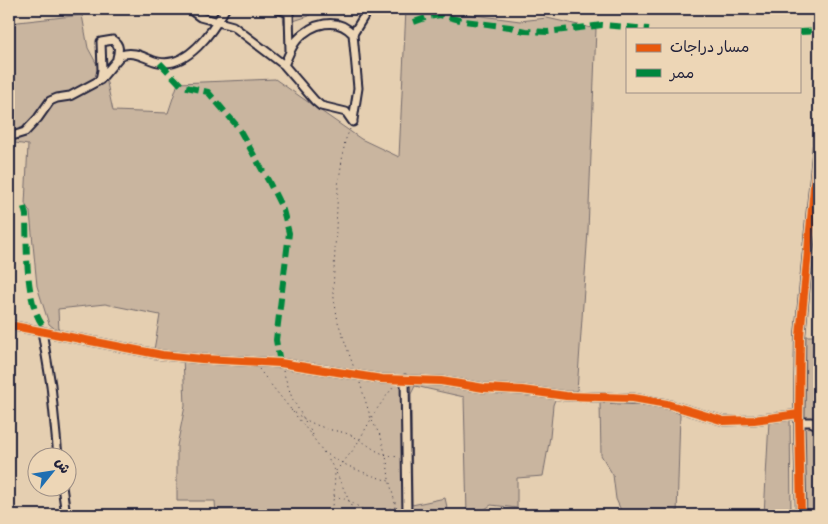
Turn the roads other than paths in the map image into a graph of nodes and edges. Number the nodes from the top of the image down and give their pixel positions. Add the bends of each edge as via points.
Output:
1 (189, 9) edge
2 (224, 9) edge
3 (278, 9) edge
4 (370, 9) edge
5 (289, 11) edge
6 (217, 21) junction
7 (353, 34) junction
8 (290, 52) junction
9 (117, 58) junction
10 (284, 65) junction
11 (100, 80) junction
12 (819, 134) edge
13 (9, 137) edge
14 (9, 325) edge
15 (42, 331) junction
16 (402, 379) junction
17 (799, 418) junction
18 (819, 426) edge
19 (57, 446) edge
20 (63, 496) edge
21 (66, 515) edge
22 (407, 515) edge
23 (801, 515) edge

1 - 6 street
2 - 6 street
3 - 5 street
4 - 7 street
5 - 8 street
6 - 9 street via 202,42 178,61 160,63 132,53
6 - 10 street via 232,26
7 - 8 street via 336,23 325,23 297,40
7 - 10 street via 358,88 353,122 346,112 321,106
8 - 10 street
9 - 11 street
9 - 11 street via 119,47 116,43 112,40 101,42
11 - 13 street via 70,96 50,101 25,132
12 - 17 street via 802,306
14 - 15 street
15 - 16 street via 162,355 280,363
15 - 19 street
16 - 17 street via 566,396 633,398 667,404 724,421
16 - 22 street
17 - 18 street
17 - 23 street
20 - 21 street

